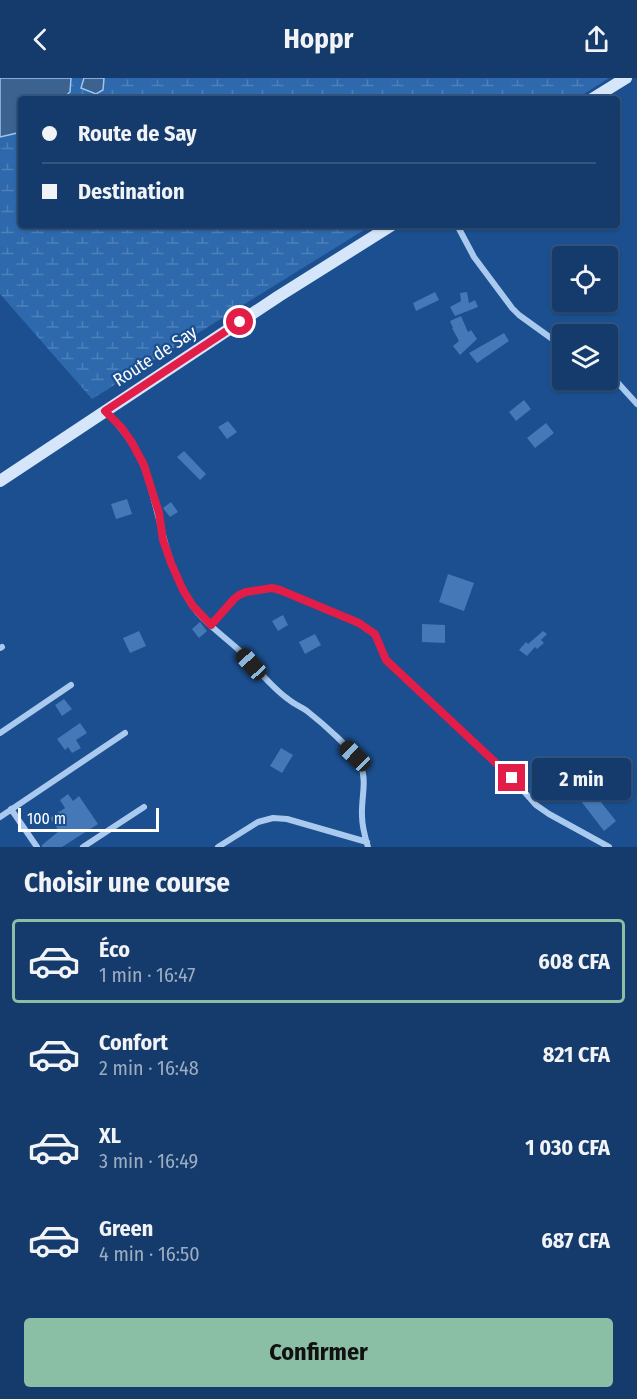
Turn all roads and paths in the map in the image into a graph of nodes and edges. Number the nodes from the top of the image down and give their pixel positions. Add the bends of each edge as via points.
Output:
1 (626, 78) edge
2 (597, 96) edge
3 (388, 228) edge
4 (459, 228) edge
5 (552, 339) edge
6 (618, 383) edge
7 (637, 404) edge
8 (105, 411) junction
9 (0, 481) edge
10 (211, 625) junction
11 (71, 685) dead end
12 (125, 732) dead end
13 (0, 733) edge
14 (144, 807) dead end
15 (10, 809) junction
16 (0, 817) edge
17 (368, 845) edge
18 (37, 847) edge
19 (83, 847) edge
20 (218, 847) edge
21 (609, 847) edge

1 - 2 main road
3 - 8 main road, Route de Say
4 - 5 street via 512,308
6 - 7 street
8 - 9 main road, Route de Say
8 - 10 street via 121,427 144,465 171,563 193,606
10 - 17 street via 262,676 355,756 363,777 362,818
10 - 21 street via 239,595 272,588 359,623 375,634 386,660 536,805
11 - 13 street
12 - 15 street
14 - 19 street
15 - 16 street
15 - 18 street
17 - 20 street via 273,818 258,822

